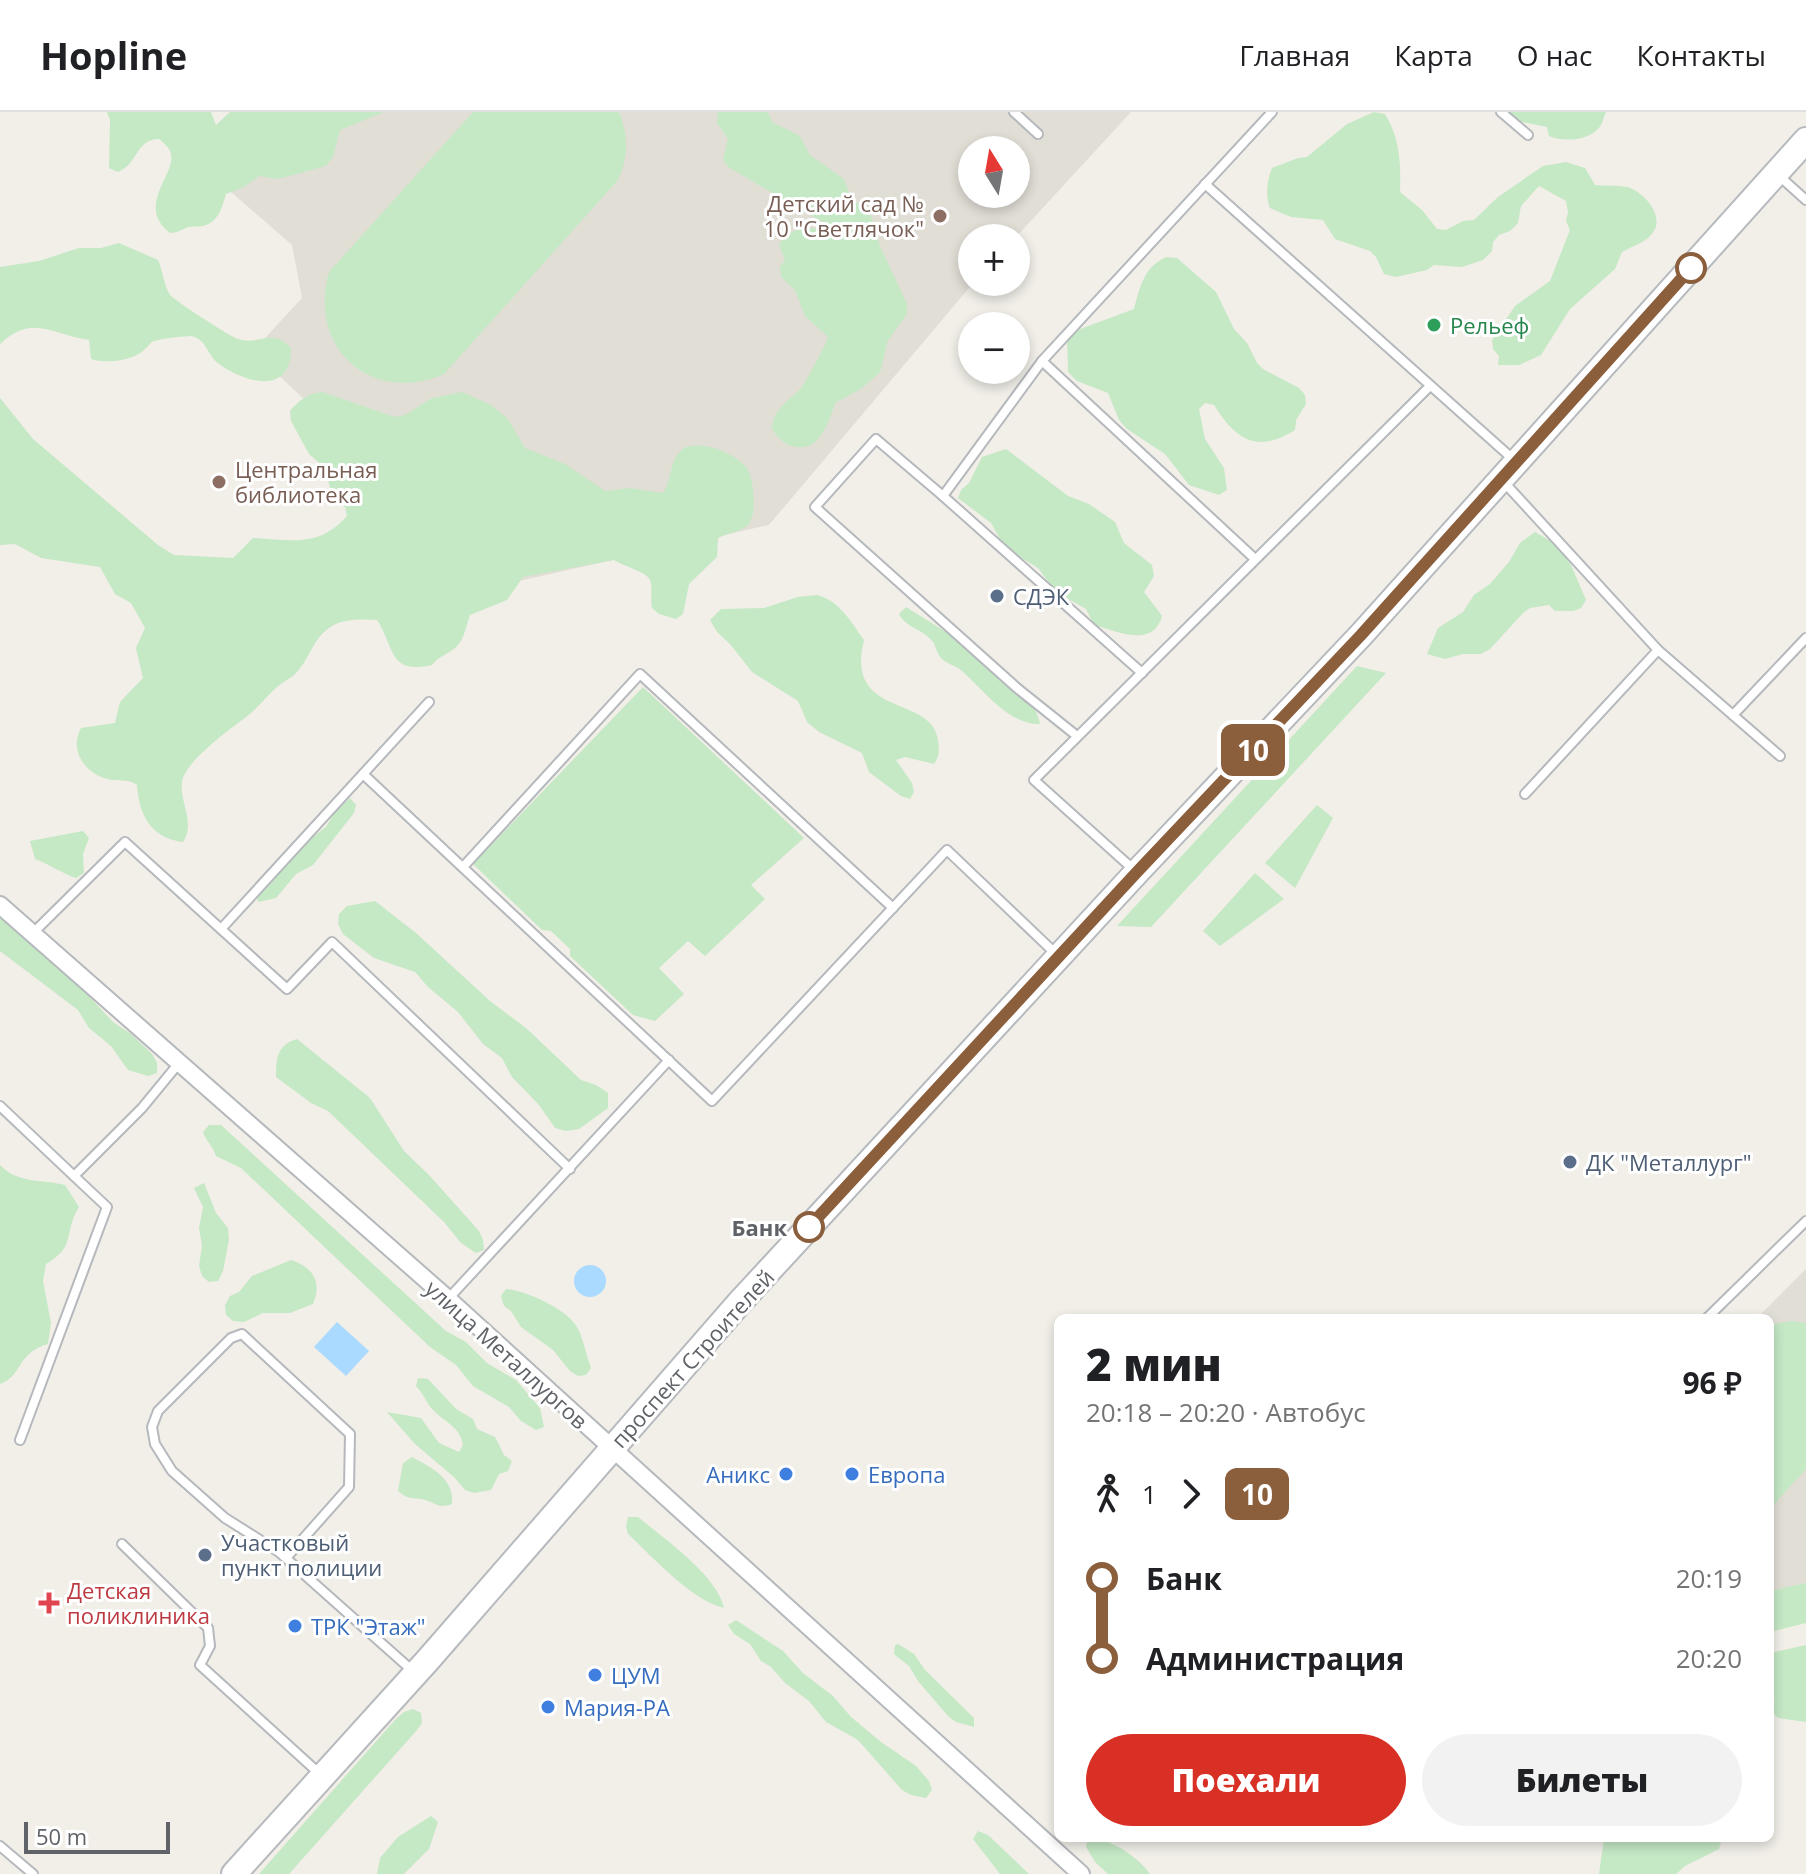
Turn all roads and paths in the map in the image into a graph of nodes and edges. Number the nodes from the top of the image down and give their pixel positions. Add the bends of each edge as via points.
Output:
1 (1014, 112) edge
2 (1272, 112) edge
3 (1501, 112) edge
4 (1038, 134) dead end
5 (1528, 135) dead end
6 (1806, 140) edge
7 (1776, 174) junction
8 (1205, 184) junction
9 (1806, 200) edge
10 (1042, 361) junction
11 (1430, 386) junction
12 (1509, 471) junction
13 (943, 496) junction
14 (1255, 559) junction
15 (1806, 638) edge
16 (1658, 650) junction
17 (1142, 673) junction
18 (429, 702) dead end
19 (1733, 715) junction
20 (1077, 736) junction
21 (1780, 756) dead end
22 (363, 774) junction
23 (1525, 794) dead end
24 (463, 867) junction
25 (1137, 872) junction
26 (0, 905) edge
27 (893, 908) junction
28 (221, 929) junction
29 (32, 934) junction
30 (1060, 957) junction
31 (669, 1060) junction
32 (179, 1063) junction
33 (0, 1106) edge
34 (570, 1169) junction
35 (74, 1176) junction
36 (1806, 1221) edge
37 (448, 1299) junction
38 (1711, 1314) edge
39 (20, 1440) dead end
40 (611, 1449) junction
41 (122, 1544) dead end
42 (286, 1558) junction
43 (416, 1673) junction
44 (322, 1776) junction
45 (0, 1846) edge
46 (33, 1874) edge
47 (234, 1874) edge
48 (1081, 1874) edge

1 - 4 lane
2 - 8 lane
3 - 5 lane
6 - 7 street, проспект Строителей
7 - 9 lane
7 - 12 street, проспект Строителей
8 - 10 lane
8 - 11 lane
10 - 13 lane
10 - 14 lane
11 - 12 lane
11 - 14 lane
12 - 16 lane
12 - 25 street, проспект Строителей
13 - 17 lane
13 - 20 lane via 876,439 815,507
14 - 17 lane
15 - 19 lane
16 - 19 lane
16 - 23 lane
17 - 20 lane
18 - 22 lane
19 - 21 lane
20 - 25 lane via 1034,780
22 - 24 lane
22 - 28 lane
24 - 27 lane via 640,674
24 - 31 lane
25 - 30 street, проспект Строителей
26 - 29 street, улица Металлургов
27 - 30 lane via 947,850
27 - 31 lane via 712,1101
28 - 29 lane via 125,842
28 - 34 lane via 287,989 332,942
29 - 32 street, улица Металлургов
30 - 40 street, проспект Строителей
31 - 34 lane
32 - 35 lane
32 - 37 street, улица Металлургов
33 - 35 lane
34 - 37 lane
35 - 39 lane via 107,1207
36 - 38 lane
37 - 40 street, улица Металлургов
40 - 43 street, проспект Строителей
40 - 48 street, улица Металлургов
41 - 44 lane via 208,1628 210,1646 200,1665
42 - 42 lane via 225,1518 172,1471 155,1444 152,1427 158,1411 231,1338 242,1334 350,1434 349,1487
42 - 43 lane
43 - 44 street, проспект Строителей
44 - 47 street, проспект Строителей
45 - 46 lane

